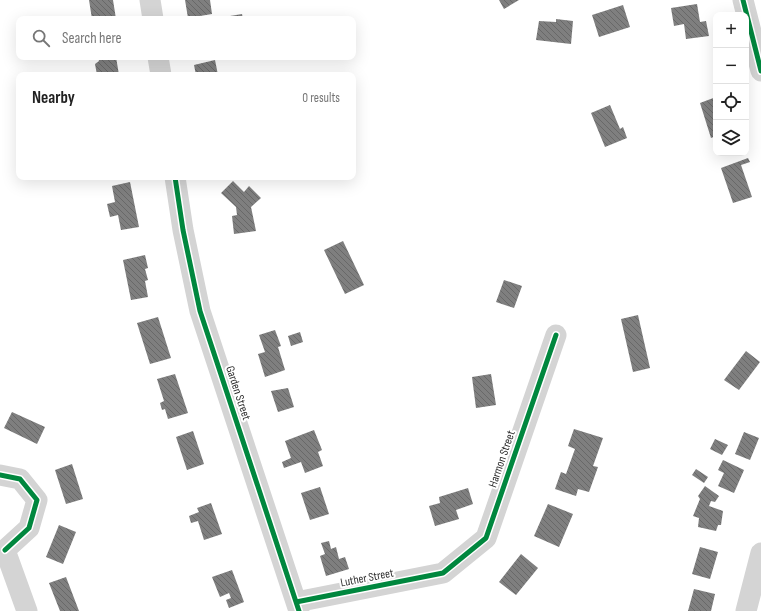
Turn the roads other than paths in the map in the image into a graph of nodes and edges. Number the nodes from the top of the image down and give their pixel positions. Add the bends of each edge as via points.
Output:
1 (150, 0) edge
2 (746, 1) edge
3 (153, 16) edge
4 (158, 60) edge
5 (761, 71) edge
6 (160, 72) edge
7 (175, 180) edge
8 (556, 335) dead end
9 (0, 475) edge
10 (2, 550) edge
11 (761, 553) edge
12 (442, 573) joint
13 (297, 606) edge
14 (27, 611) edge
15 (746, 611) edge

1 - 3 street
2 - 5 street
4 - 6 street
7 - 13 street, Garden Street via 200,311
8 - 12 street, Harmon Street via 486,538
9 - 10 street via 20,479 37,500 28,528
10 - 14 street
11 - 15 street
12 - 13 street, Luther Street

